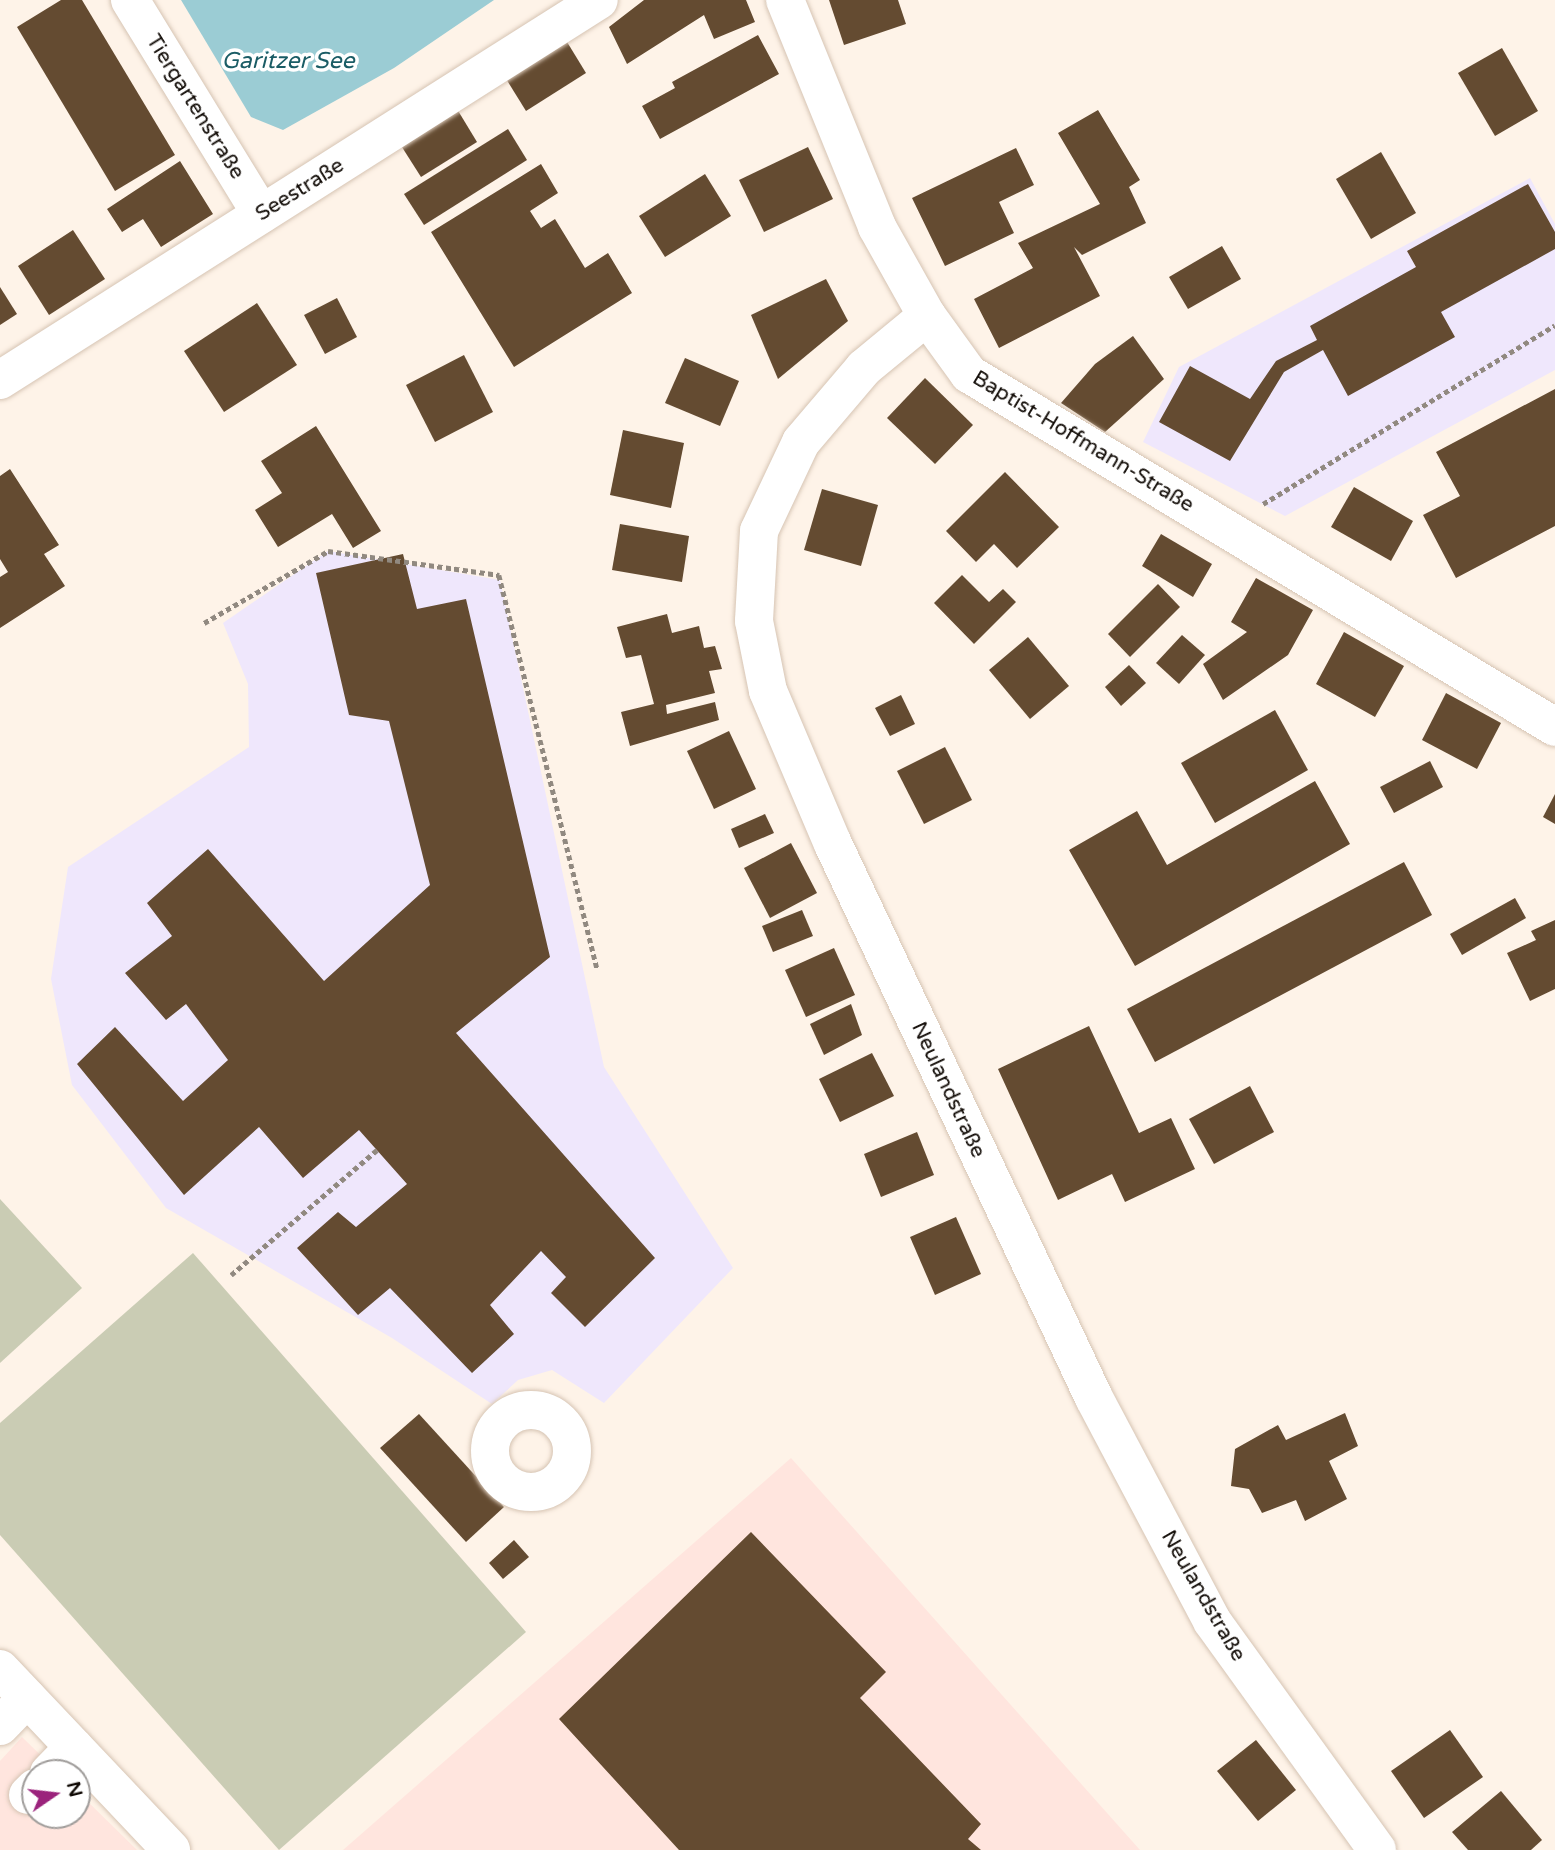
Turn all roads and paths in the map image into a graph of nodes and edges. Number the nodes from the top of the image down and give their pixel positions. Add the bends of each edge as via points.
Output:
1 (130, 0) edge
2 (599, 0) edge
3 (785, 0) edge
4 (261, 214) junction
5 (927, 316) junction
6 (1555, 325) edge
7 (0, 380) edge
8 (1263, 504) dead end
9 (204, 623) dead end
10 (1555, 727) edge
11 (597, 969) dead end
12 (377, 1150) dead end
13 (231, 1275) dead end
14 (0, 1669) edge
15 (27, 1698) junction
16 (0, 1726) edge
17 (42, 1759) edge
18 (91, 1803) edge
19 (171, 1850) edge
20 (1377, 1850) edge

1 - 4 street, Tiergartenstraße
2 - 4 street, Seestraße
3 - 5 street, Baptist-Hoffmann-Straße via 877,227
4 - 7 street, Seestraße
5 - 10 street, Baptist-Hoffmann-Straße via 969,374
5 - 20 street, Neulandstraße via 864,368 801,442 759,531 754,621 768,691 833,844 1094,1398 1212,1621
6 - 8 path
9 - 11 path via 328,551 499,575
12 - 13 path
14 - 15 street
15 - 16 street
15 - 17 street
18 - 19 street

